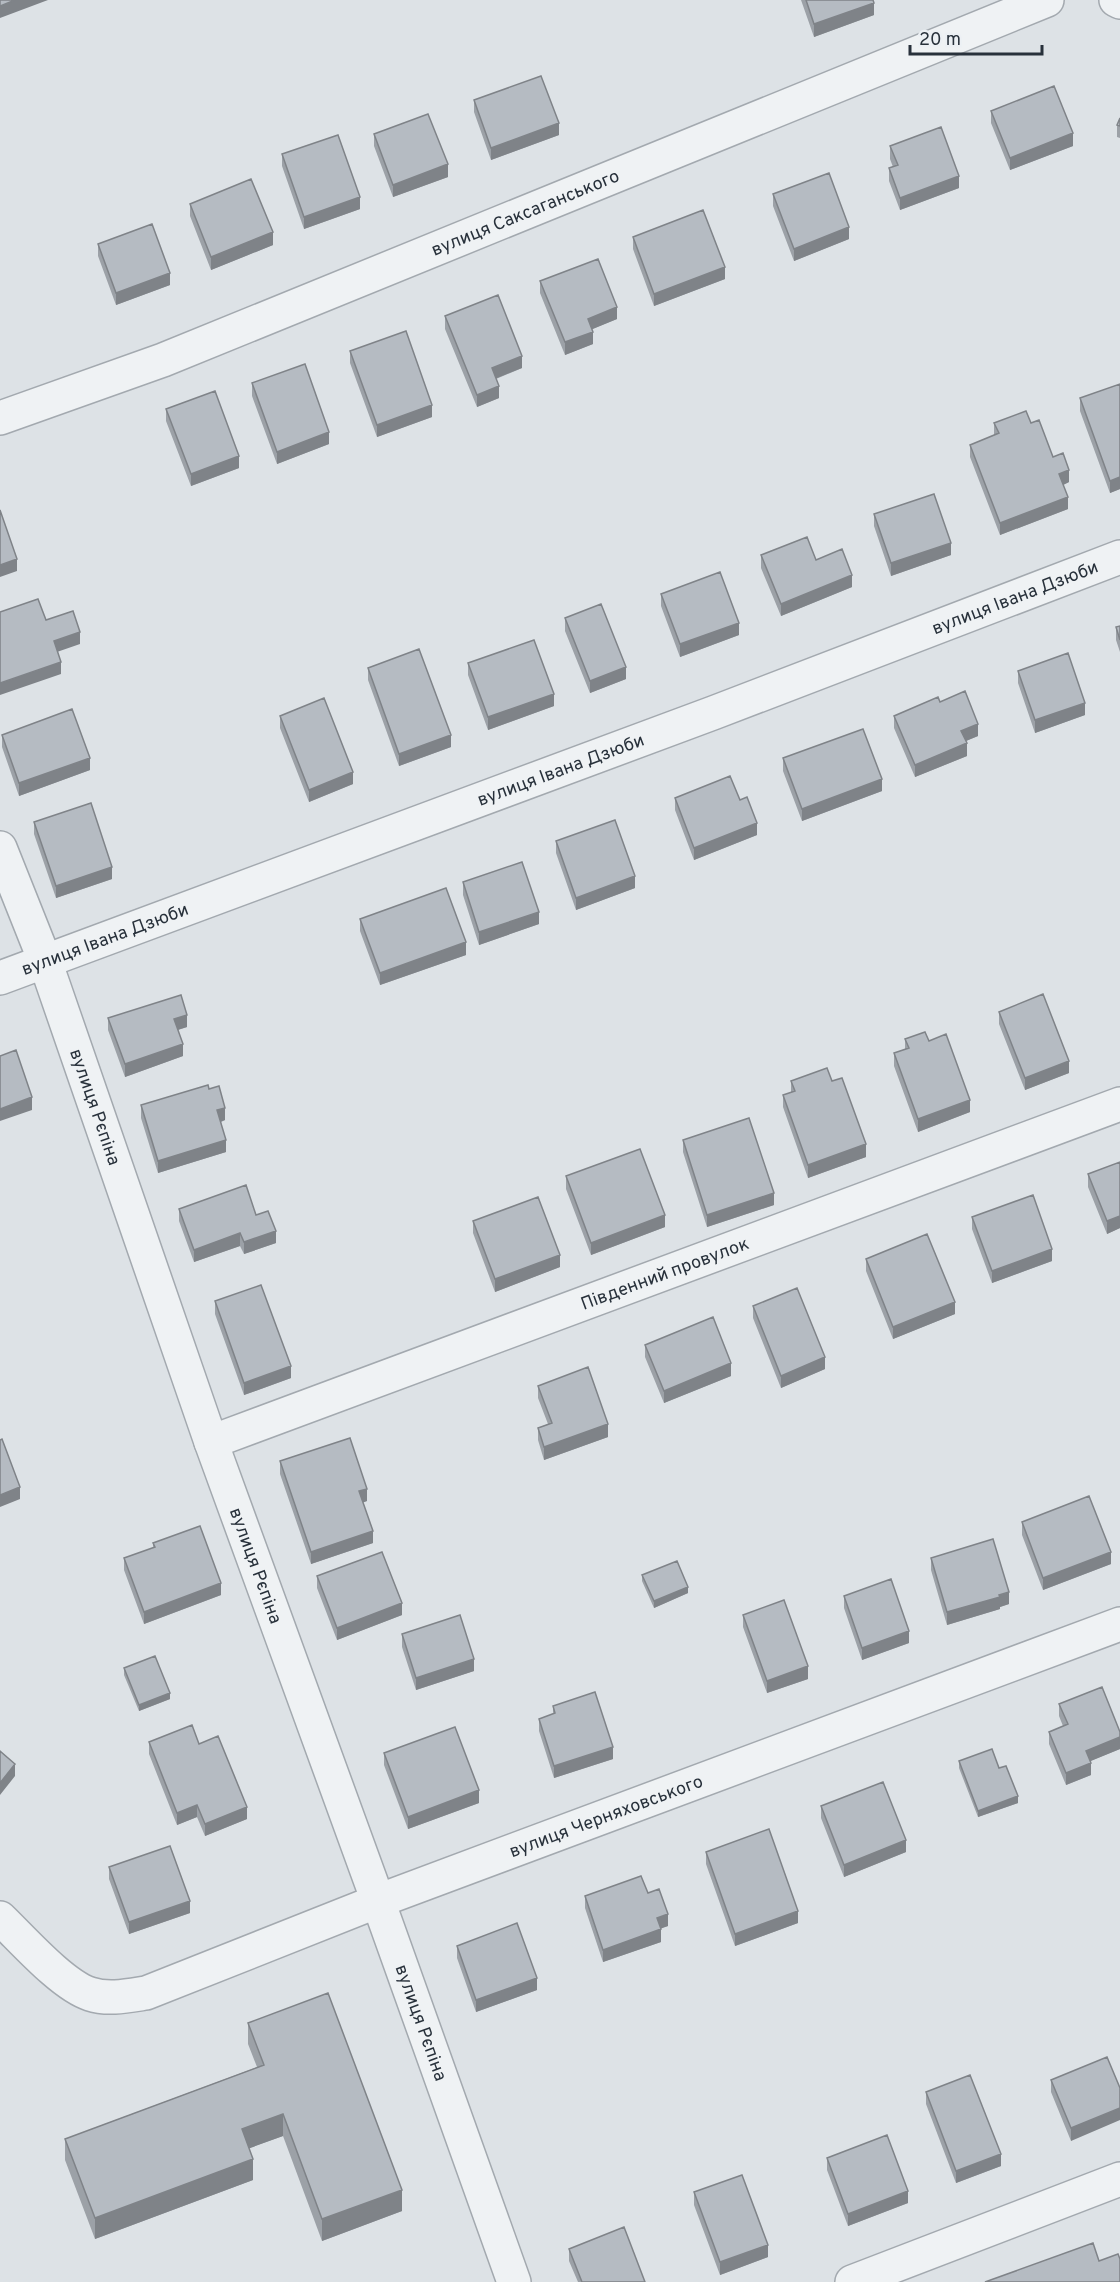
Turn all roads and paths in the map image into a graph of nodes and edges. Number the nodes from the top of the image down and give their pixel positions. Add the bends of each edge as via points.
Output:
1 (1047, 0) edge
2 (1116, 0) edge
3 (1120, 2) edge
4 (0, 418) edge
5 (1120, 557) edge
6 (0, 848) edge
7 (45, 961) junction
8 (0, 978) edge
9 (1120, 1104) edge
10 (211, 1442) junction
11 (1120, 1624) edge
12 (378, 1901) junction
13 (0, 1918) edge
14 (1120, 2179) edge
15 (514, 2282) edge
16 (852, 2282) edge

1 - 4 street, вулиця Саксаганського via 163,360
2 - 3 street
5 - 7 street, вулиця Івана Дзюби
6 - 7 street, вулиця Рєпіна
7 - 8 street, вулиця Івана Дзюби
7 - 10 street, вулиця Рєпіна
9 - 10 street, Південний провулок
10 - 12 street, вулиця Рєпіна
11 - 12 street, вулиця Черняховського
12 - 13 street, вулиця Черняховського via 146,1993 119,1998 89,1994 63,1978
12 - 15 street, вулиця Рєпіна
14 - 16 street

